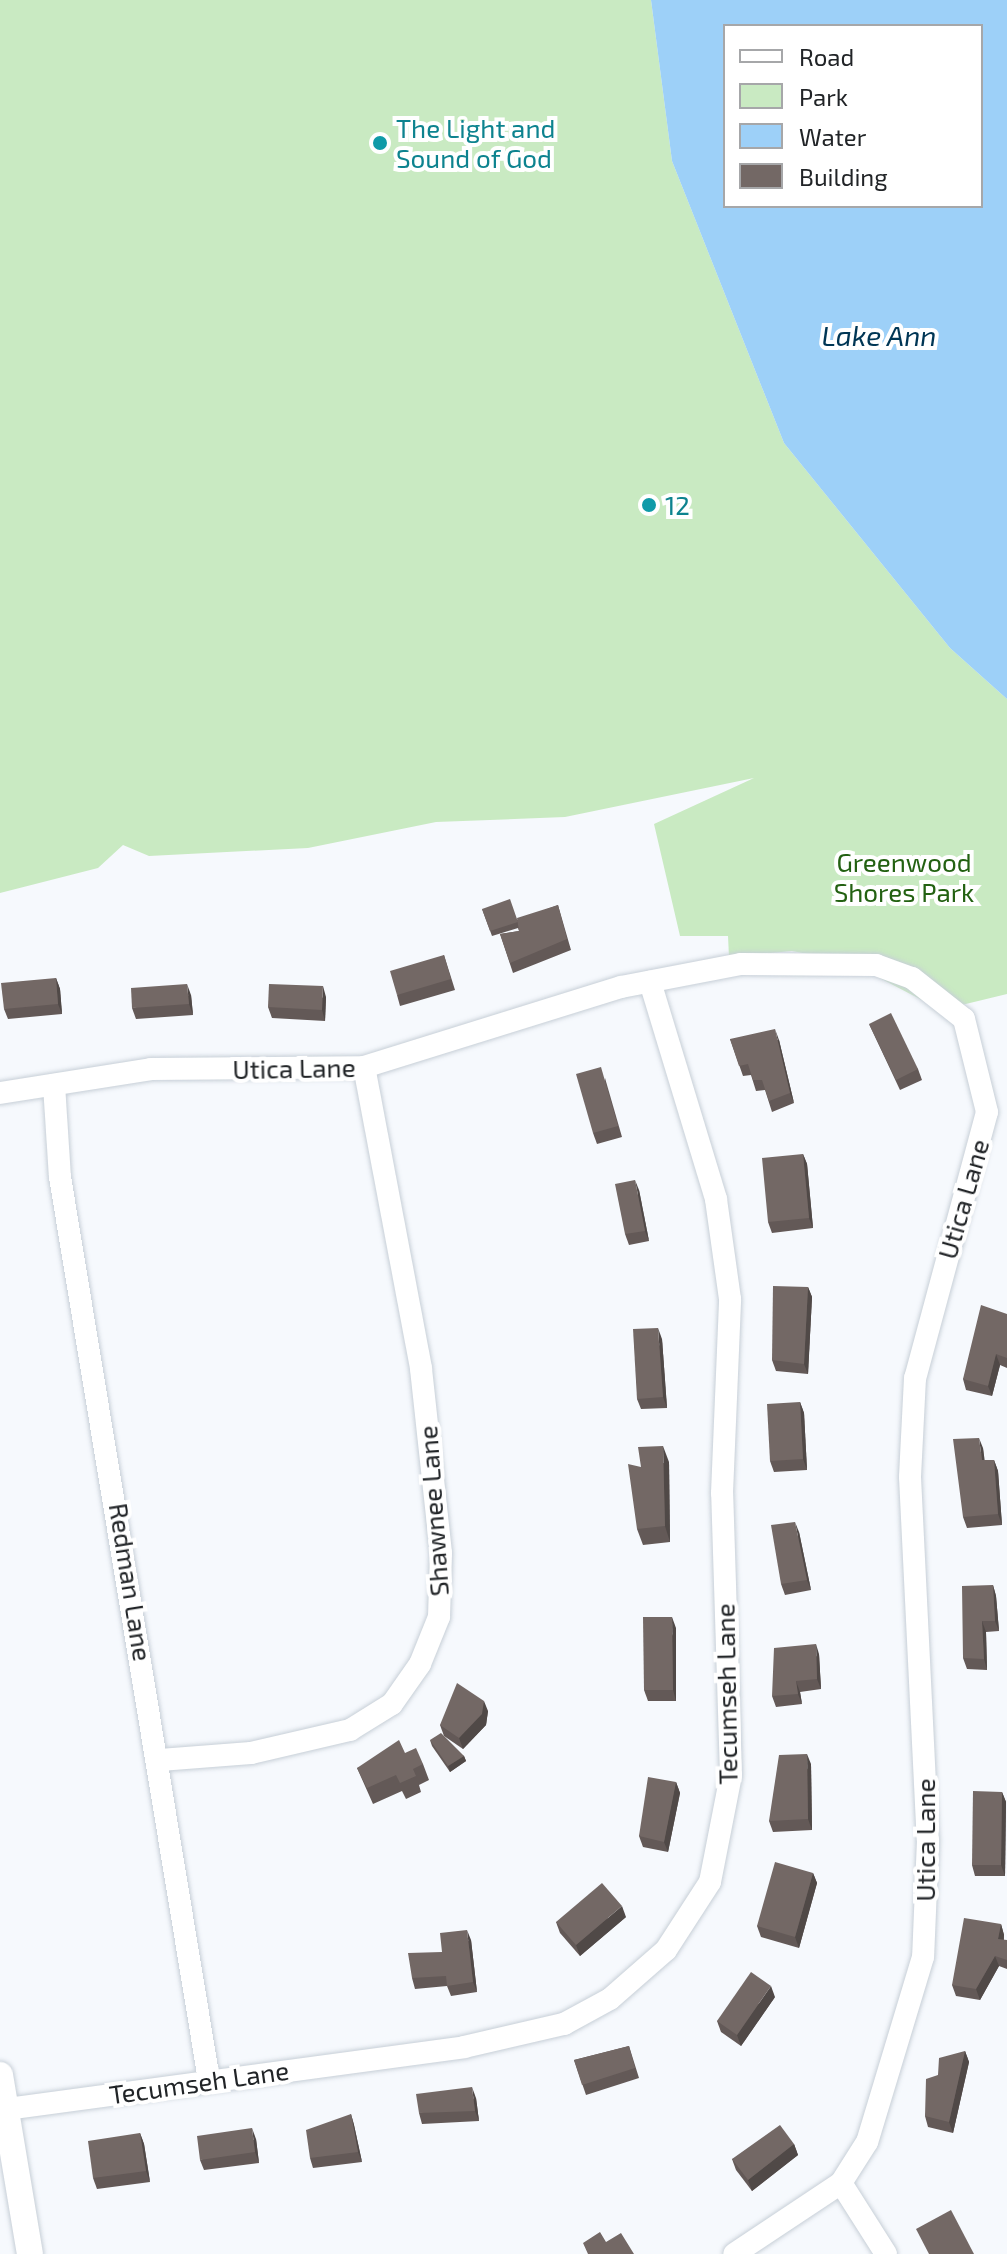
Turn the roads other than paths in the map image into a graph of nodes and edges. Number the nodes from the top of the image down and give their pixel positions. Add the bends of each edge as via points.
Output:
1 (650, 982) junction
2 (364, 1067) junction
3 (54, 1085) junction
4 (0, 1093) edge
5 (160, 1760) junction
6 (0, 2075) edge
7 (209, 2080) junction
8 (3, 2109) edge
9 (841, 2183) junction
10 (30, 2254) edge
11 (734, 2254) edge
12 (886, 2254) edge

1 - 2 street, Utica Lane
1 - 7 street, Tecumseh Lane via 716,1199 730,1299 722,1493 731,1775 710,1882 666,1950 610,1999 564,2024 464,2047
1 - 9 street, Utica Lane via 814,960 876,965 912,978 964,1019 987,1112 915,1378 910,1477 928,1840 923,1957 867,2142
2 - 3 street, Utica Lane via 151,1069
2 - 5 street, Shawnee Lane via 421,1368 441,1553 439,1617 420,1664 392,1704 350,1730 264,1751
3 - 4 street, Utica Lane
3 - 5 street, Redman Lane via 60,1177
5 - 7 street, Redman Lane
6 - 8 main road
7 - 8 street, Tecumseh Lane
8 - 10 main road
9 - 11 street, Utica Lane
9 - 12 street

